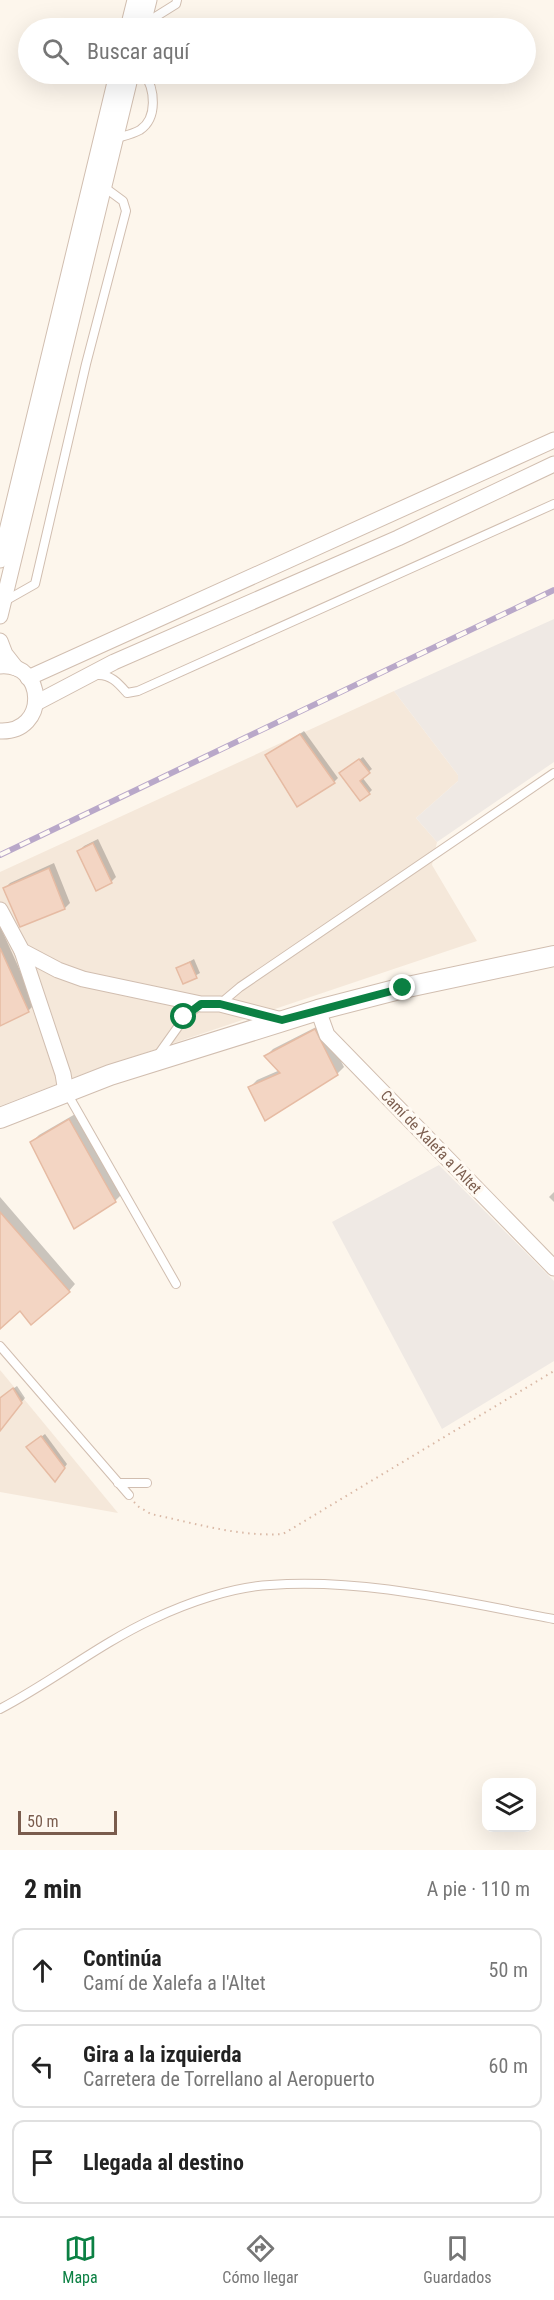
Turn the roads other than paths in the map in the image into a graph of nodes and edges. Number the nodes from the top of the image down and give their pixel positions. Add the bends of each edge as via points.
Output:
1 (135, 0) edge
2 (149, 0) edge
3 (177, 0) edge
4 (137, 18) edge
5 (142, 18) edge
6 (153, 18) edge
7 (115, 84) edge
8 (128, 84) edge
9 (151, 84) edge
10 (115, 138) junction
11 (104, 186) junction
12 (554, 440) edge
13 (554, 464) edge
14 (554, 504) edge
15 (0, 560) edge
16 (2, 609) edge
17 (0, 641) edge
18 (8, 667) edge
19 (90, 675) junction
20 (28, 678) junction
21 (36, 703) junction
22 (0, 731) edge
23 (554, 773) edge
24 (0, 910) edge
25 (22, 951) junction
26 (554, 956) edge
27 (201, 1004) junction
28 (220, 1004) junction
29 (318, 1010) junction
30 (282, 1020) junction
31 (155, 1060) junction
32 (66, 1092) junction
33 (0, 1118) edge
34 (554, 1268) edge
35 (176, 1284) dead end
36 (0, 1346) edge
37 (118, 1483) junction
38 (147, 1483) dead end
39 (129, 1495) road end
40 (554, 1619) edge
41 (0, 1710) edge

1 - 4 street
2 - 5 street
3 - 6 lane
7 - 15 street
8 - 10 street
9 - 10 lane via 154,96 148,120 140,130
10 - 11 street
11 - 16 street
11 - 16 lane via 123,201 126,211 35,584
12 - 20 street
13 - 19 street
14 - 19 lane via 138,691 127,693 105,675
17 - 18 street
18 - 20 street
19 - 21 street
20 - 21 street via 36,692
21 - 22 street via 27,722 18,729
23 - 28 lane
24 - 25 street
25 - 27 street via 83,980
25 - 32 street
26 - 29 street
27 - 28 street
27 - 31 lane via 184,1017
28 - 30 street
29 - 30 street
29 - 34 street, Camí de Xalefa a l'Altet via 327,1035
30 - 31 street
31 - 32 street
32 - 33 street
32 - 35 lane
36 - 37 lane
37 - 38 lane
37 - 39 lane
40 - 41 lane via 430,1596 341,1585 269,1585 202,1598 152,1619

